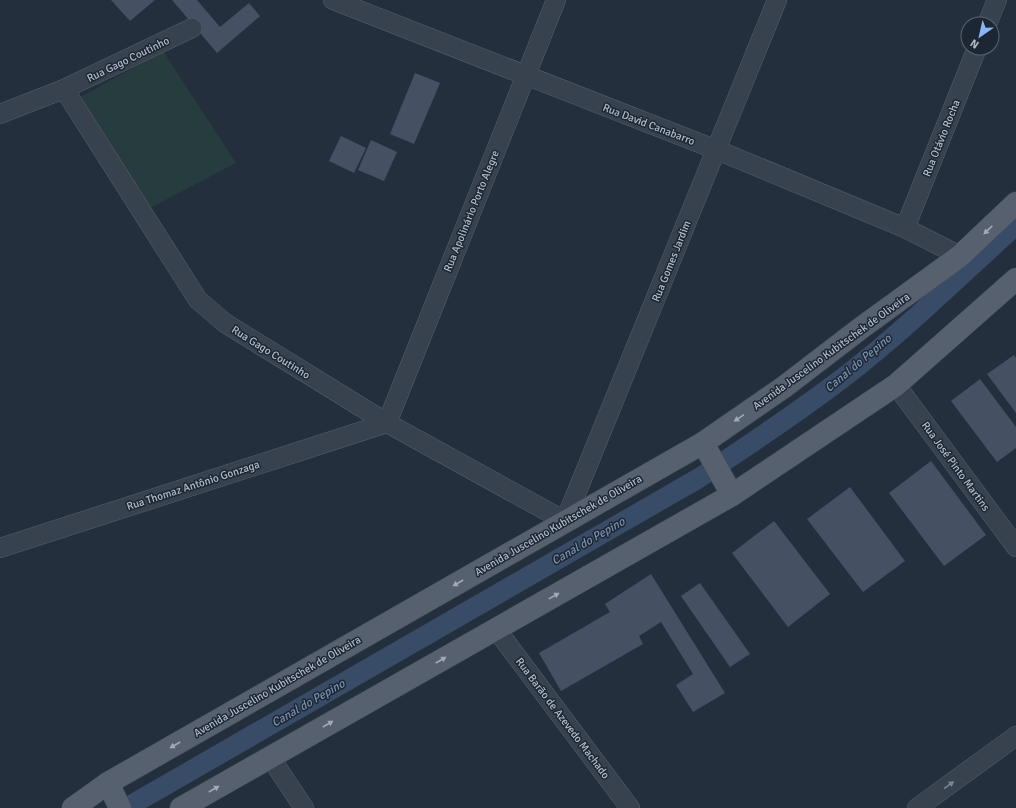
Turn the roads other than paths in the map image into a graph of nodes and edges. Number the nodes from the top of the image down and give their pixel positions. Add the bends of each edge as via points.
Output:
1 (333, 0) edge
2 (556, 0) edge
3 (777, 0) edge
4 (997, 0) edge
5 (990, 16) edge
6 (192, 28) dead end
7 (974, 56) edge
8 (525, 76) junction
9 (64, 89) junction
10 (0, 114) edge
11 (717, 150) junction
12 (1016, 203) edge
13 (905, 228) junction
14 (960, 256) junction
15 (1016, 279) edge
16 (896, 385) junction
17 (387, 423) junction
18 (706, 448) junction
19 (730, 490) junction
20 (565, 521) junction
21 (1016, 547) edge
22 (0, 548) edge
23 (496, 629) junction
24 (1016, 736) edge
25 (270, 757) junction
26 (115, 796) edge
27 (73, 808) edge
28 (181, 808) edge
29 (304, 808) edge
30 (630, 808) edge
31 (917, 808) edge

1 - 8 street, Rua David Canabarro
2 - 8 street, Rua Apolinário Porto Alegre
3 - 11 street, Rua Gomes Jardim
4 - 5 street
6 - 9 street, Rua Gago Coutinho
7 - 13 street, Rua Otávio Rocha
8 - 11 street, Rua David Canabarro
8 - 17 street, Rua Apolinário Porto Alegre
9 - 10 street, Rua Gago Coutinho
9 - 17 street, Rua Gago Coutinho via 198,300 225,324
11 - 13 street, Rua David Canabarro
11 - 20 street, Rua Gomes Jardim
12 -> 14 main road, Avenida Juscelino Kubitschek de Oliveira
13 - 14 street, Rua David Canabarro
14 -> 18 main road, Avenida Juscelino Kubitschek de Oliveira via 861,328
15 - 16 main road
16 - 19 main road
16 - 21 street, Rua José Pinto Martins
17 - 20 street, Rua Gago Coutinho
17 - 22 street, Rua Thomaz Antônio Gonzaga
18 - 19 main road
18 - 20 main road, Avenida Juscelino Kubitschek de Oliveira
23 -> 19 main road
20 -> 26 main road, Avenida Juscelino Kubitschek de Oliveira
25 -> 23 main road
23 - 30 street, Rua Barão de Azevedo Machado
31 -> 24 street
28 -> 25 main road
25 - 29 street
26 - 27 main road, Avenida Juscelino Kubitschek de Oliveira

